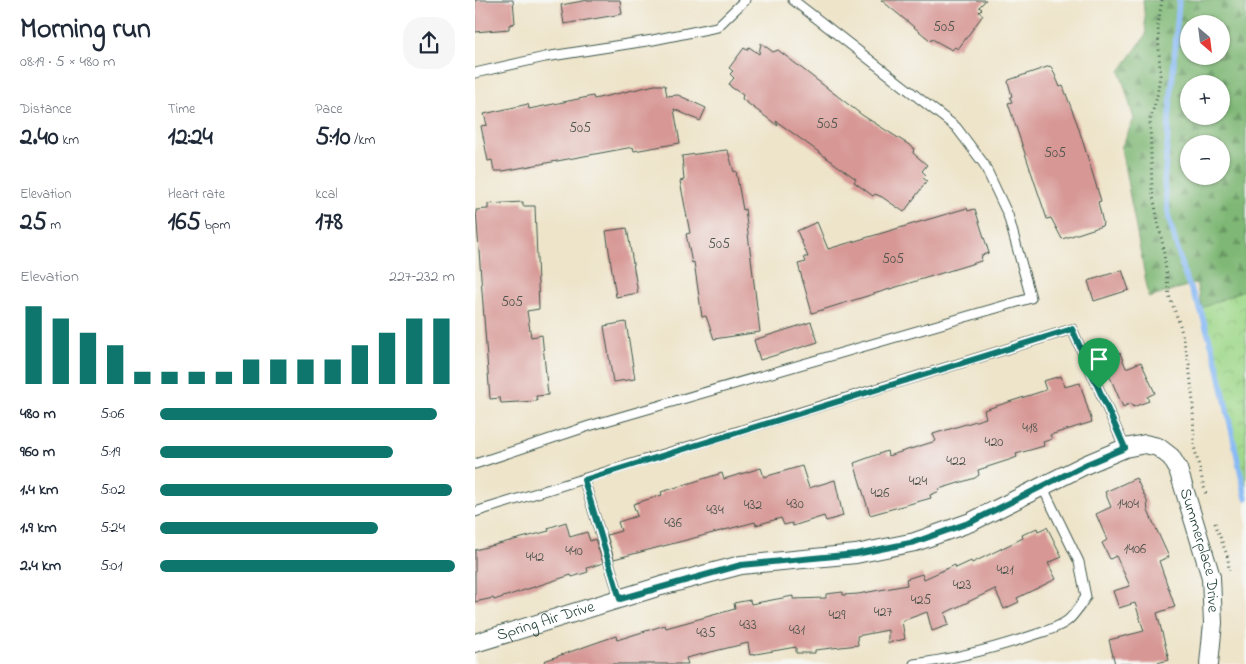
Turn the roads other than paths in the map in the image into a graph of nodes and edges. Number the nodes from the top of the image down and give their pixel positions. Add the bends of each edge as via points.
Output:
1 (745, 0) edge
2 (793, 0) edge
3 (475, 73) edge
4 (1158, 447) joint
5 (1125, 448) junction
6 (475, 464) edge
7 (584, 480) junction
8 (1042, 486) junction
9 (475, 512) edge
10 (620, 599) junction
11 (475, 643) edge
12 (914, 664) edge
13 (1209, 664) edge

1 - 3 lane via 717,27 545,57
2 - 6 lane via 955,127 983,164 1008,215 1031,298 597,424
4 - 5 street, Spring Air Drive via 1145,444
4 - 13 street, Summerplace Drive via 1171,457 1178,469 1211,577 1213,623
5 - 7 lane via 1072,329
5 - 8 street, Spring Air Drive
7 - 9 lane
7 - 10 lane
8 - 10 street, Spring Air Drive via 971,522 915,542 856,554 741,565
8 - 12 lane via 1079,562 1086,597 1079,608 1067,621 1011,643 969,655
10 - 11 street, Spring Air Drive

